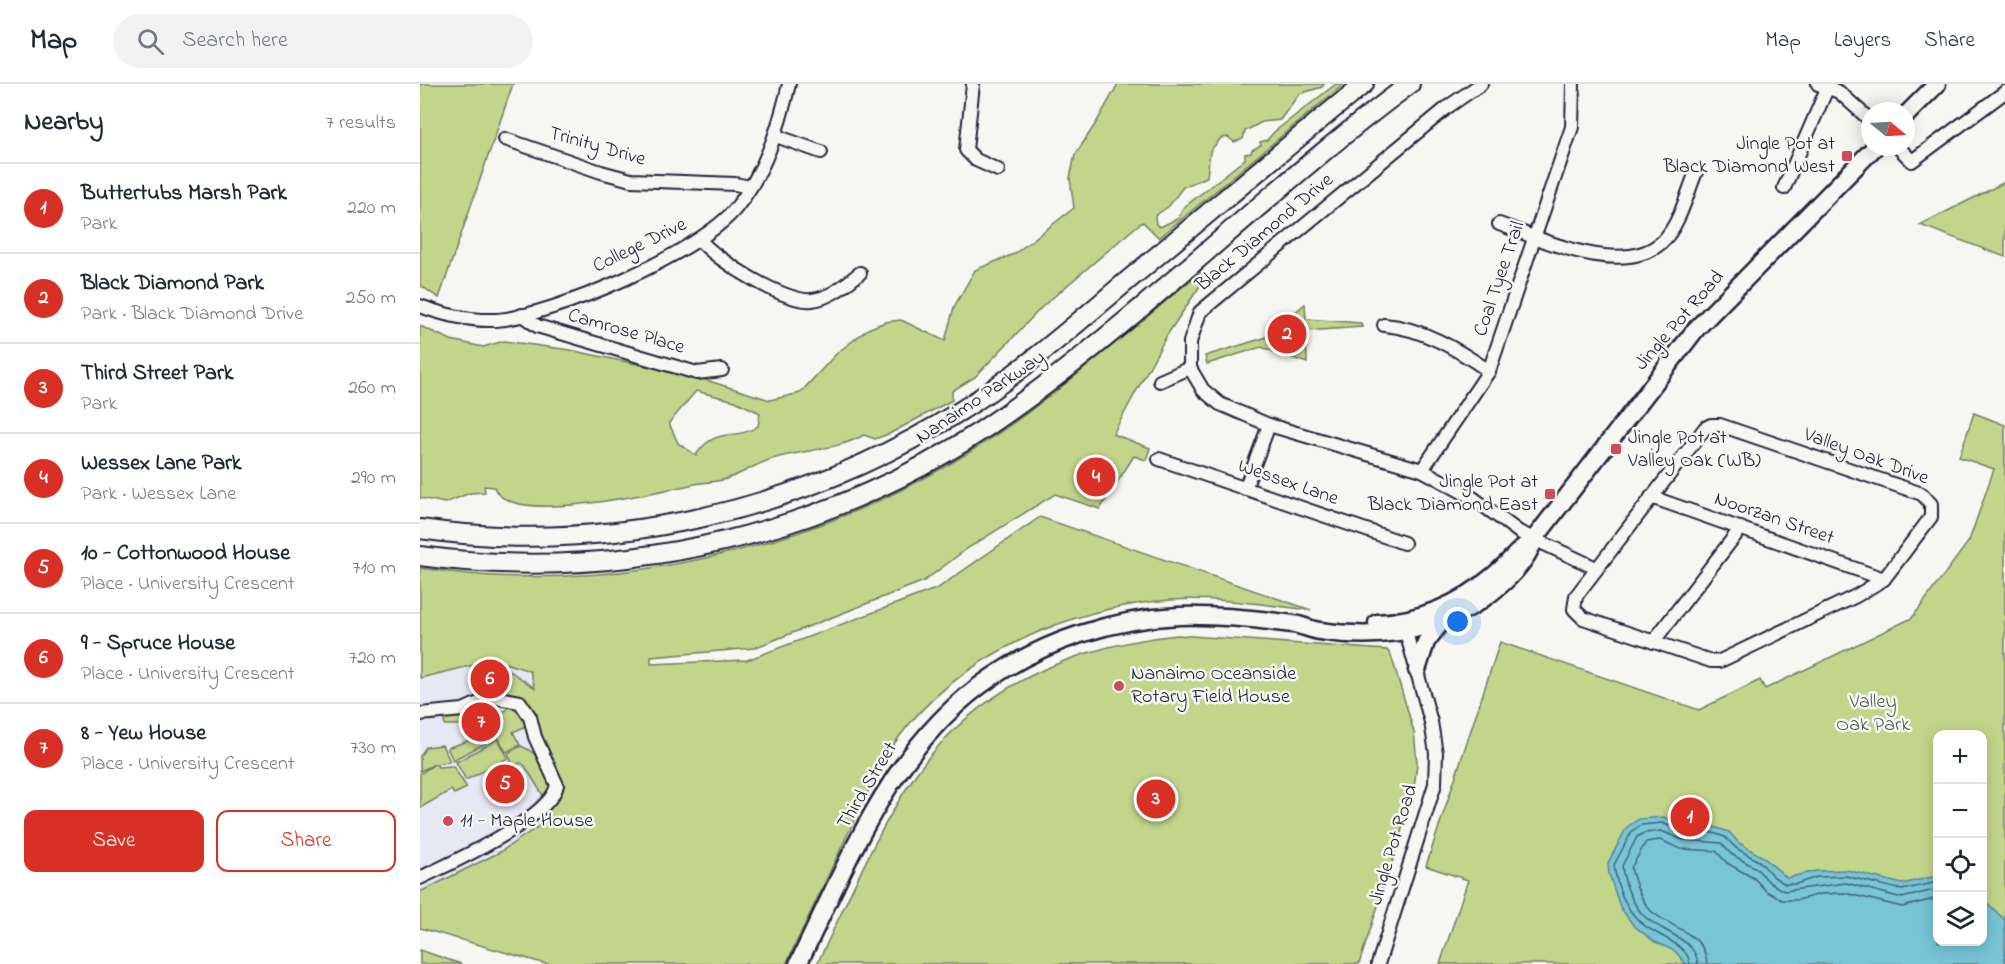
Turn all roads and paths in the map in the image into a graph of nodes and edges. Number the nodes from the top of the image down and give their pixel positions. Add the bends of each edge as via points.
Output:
1 (789, 84) edge
2 (973, 84) edge
3 (1364, 84) edge
4 (1410, 84) edge
5 (1481, 84) edge
6 (1573, 84) edge
7 (1937, 84) edge
8 (1825, 85) edge
9 (2005, 92) edge
10 (1915, 106) edge
11 (1861, 112) edge
12 (776, 136) junction
13 (505, 139) dead end
14 (821, 152) dead end
15 (1866, 156) edge
16 (1907, 156) edge
17 (998, 170) dead end
18 (1696, 172) dead end
19 (750, 187) junction
20 (1784, 188) dead end
21 (1499, 224) dead end
22 (1536, 237) junction
23 (700, 240) junction
24 (860, 273) dead end
25 (420, 306) edge
26 (522, 315) junction
27 (1384, 324) dead end
28 (1190, 368) junction
29 (722, 370) dead end
30 (1489, 371) junction
31 (1160, 381) dead end
32 (1269, 425) junction
33 (1159, 459) dead end
34 (1422, 470) junction
35 (1245, 489) junction
36 (1652, 497) junction
37 (1741, 528) junction
38 (420, 529) edge
39 (1534, 538) junction
40 (1404, 543) dead end
41 (420, 556) edge
42 (1596, 568) junction
43 (1884, 579) junction
44 (1442, 621) junction
45 (1404, 626) junction
46 (1653, 642) junction
47 (1417, 670) junction
48 (420, 714) edge
49 (420, 878) edge
50 (798, 964) edge
51 (1378, 964) edge

1 - 12 street, College Drive
2 - 17 street via 966,150 976,160
3 - 38 highway, Nanaimo Parkway via 1024,366 963,410 874,459 763,502 647,528 529,536
4 - 41 highway, Nanaimo Parkway via 1038,390 963,442 882,486 770,529 645,556 526,564
5 - 28 street, Black Diamond Drive via 1449,106 1200,312 1190,342
6 - 22 street, Coal Tyee Trail via 1572,127
7 - 10 main road
8 - 11 street
8 - 20 street
9 - 16 street via 1912,161
12 - 14 street
12 - 19 street, College Drive
13 - 19 street, Trinity Drive via 631,180
15 - 39 main road, Jingle Pot Road via 1696,329
18 - 22 street via 1675,222 1662,242 1647,251 1628,258 1581,253
19 - 23 street, College Drive via 733,212
21 - 22 street
22 - 30 street, Coal Tyee Trail
23 - 24 street via 711,254 798,299 826,296
23 - 26 street, College Drive via 611,283
25 - 26 street, College Drive via 466,318 497,320
26 - 29 street, Camrose Place via 537,326 698,373
27 - 30 street via 1413,331 1460,351
28 - 31 street
28 - 32 street via 1203,390 1220,404
30 - 34 street, Coal Tyee Trail
32 - 34 street
32 - 35 street
33 - 35 street, Wessex Lane
34 - 39 street
35 - 40 street, Wessex Lane
36 - 37 street, Noorzan Street
36 - 42 street, Valley Oak Drive
36 - 43 street, Valley Oak Drive via 1706,428 1716,425 1922,494 1931,504 1931,517
37 - 43 street, Noorzan Street
37 - 46 street
39 - 42 street
39 - 44 main road, Jingle Pot Road via 1528,556 1497,588
39 - 45 main road, Jingle Pot Road via 1468,594
42 - 46 street, Valley Oak Drive via 1576,596 1575,609 1582,618
43 - 46 street, Valley Oak Drive via 1720,661
44 - 45 main road, Jingle Pot Road
44 - 47 main road via 1426,642
45 - 47 street, Jingle Pot Road
45 - 50 main road, Third Street via 1187,616 1130,622 1059,642 994,676 945,715 896,772
47 - 51 street, Jingle Pot Road via 1435,744 1435,784
48 - 49 street via 463,710 492,697 520,702 530,717 557,785 551,800 520,824

